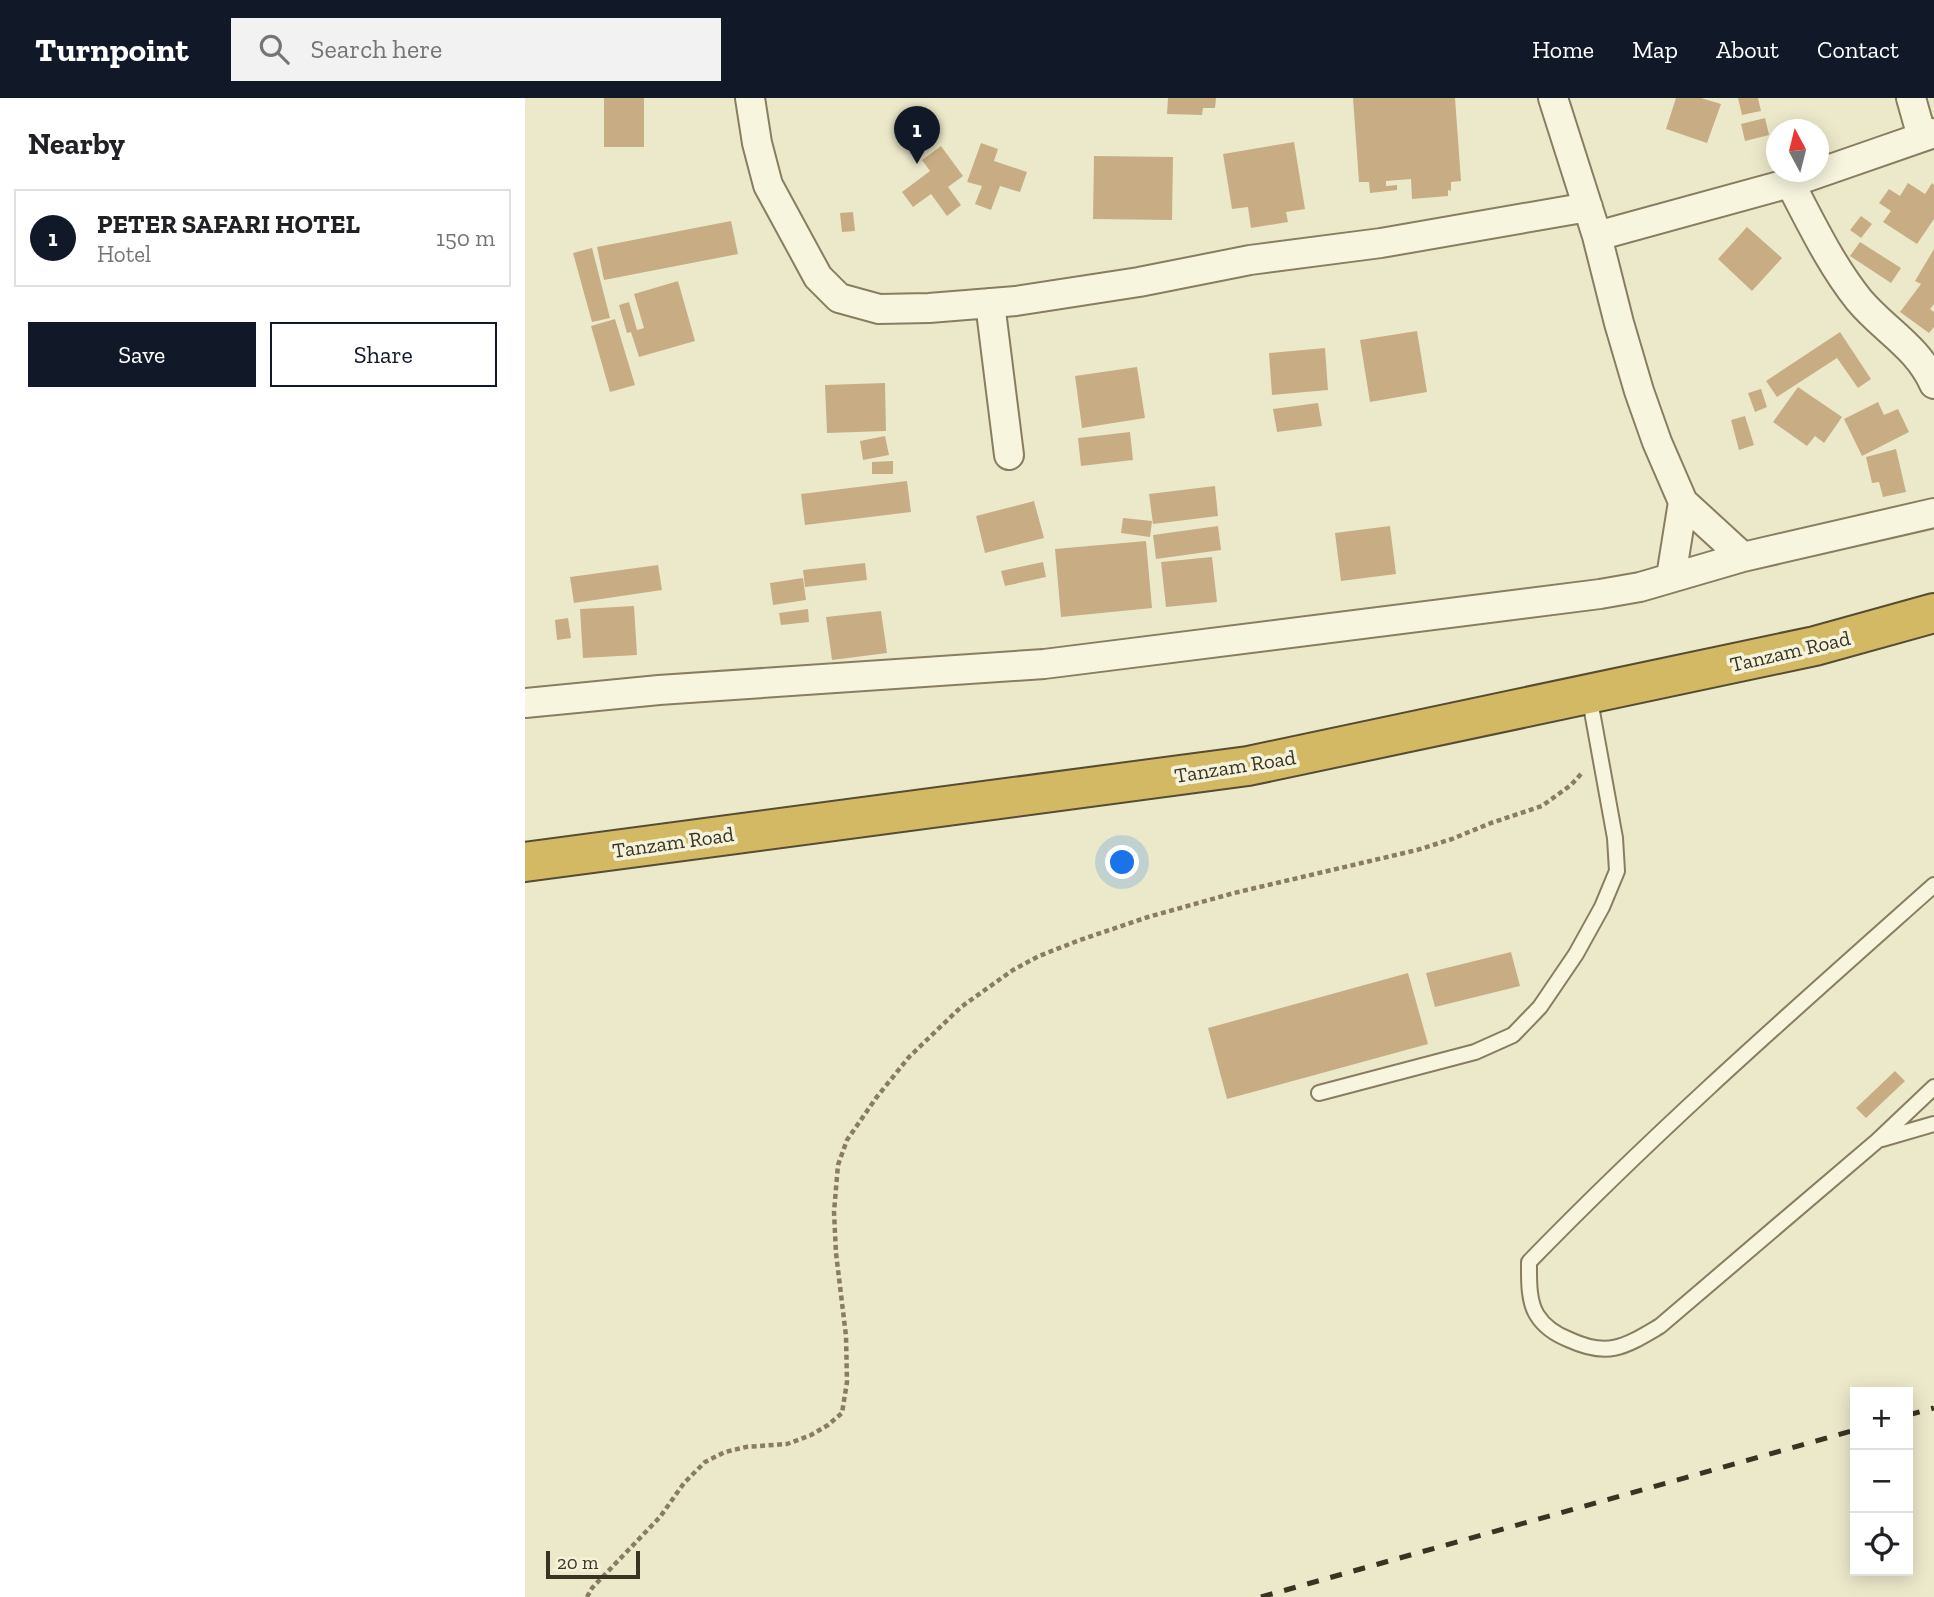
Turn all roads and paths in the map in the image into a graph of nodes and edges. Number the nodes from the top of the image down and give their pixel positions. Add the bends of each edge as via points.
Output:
1 (750, 98) edge
2 (1553, 98) edge
3 (1911, 98) edge
4 (1928, 135) edge
5 (1790, 183) junction
6 (1588, 207) junction
7 (1597, 236) junction
8 (990, 303) junction
9 (1934, 384) edge
10 (1009, 455) dead end
11 (1683, 502) junction
12 (1934, 513) edge
13 (1743, 557) junction
14 (1671, 577) junction
15 (1934, 614) edge
16 (1589, 694) junction
17 (525, 703) edge
18 (1599, 754) junction
19 (525, 862) edge
20 (1934, 885) edge
21 (1934, 1087) edge
22 (1319, 1093) dead end
23 (1934, 1124) edge
24 (1877, 1141) junction
25 (587, 1597) edge

1 - 8 street via 768,185 818,277 839,298 879,309
2 - 6 street
3 - 4 street
4 - 5 street
5 - 7 street
5 - 9 street via 1860,300 1919,357
6 - 7 street
6 - 8 street via 1250,260 1088,291
7 - 11 street via 1639,391
8 - 10 street
11 - 13 street
11 - 14 street
12 - 13 street
13 - 14 street
14 - 17 street via 1600,594 1044,664
15 - 16 highway, Tanzam Road via 1815,646
16 - 18 lane
16 - 19 highway, Tanzam Road via 1248,766
18 - 22 lane via 1617,871 1576,954 1540,1007 1513,1035 1475,1052
18 - 25 path via 1570,785 1528,812 1417,850 1147,917 1039,956 961,1007 909,1057 876,1098 847,1140 838,1166 834,1212 847,1381 842,1413 828,1425 787,1444 746,1447 705,1462
20 - 24 lane via 1700,1095 1529,1262 1535,1313 1553,1333 1579,1344 1601,1350 1635,1341 1660,1326
21 - 24 lane
23 - 24 lane

